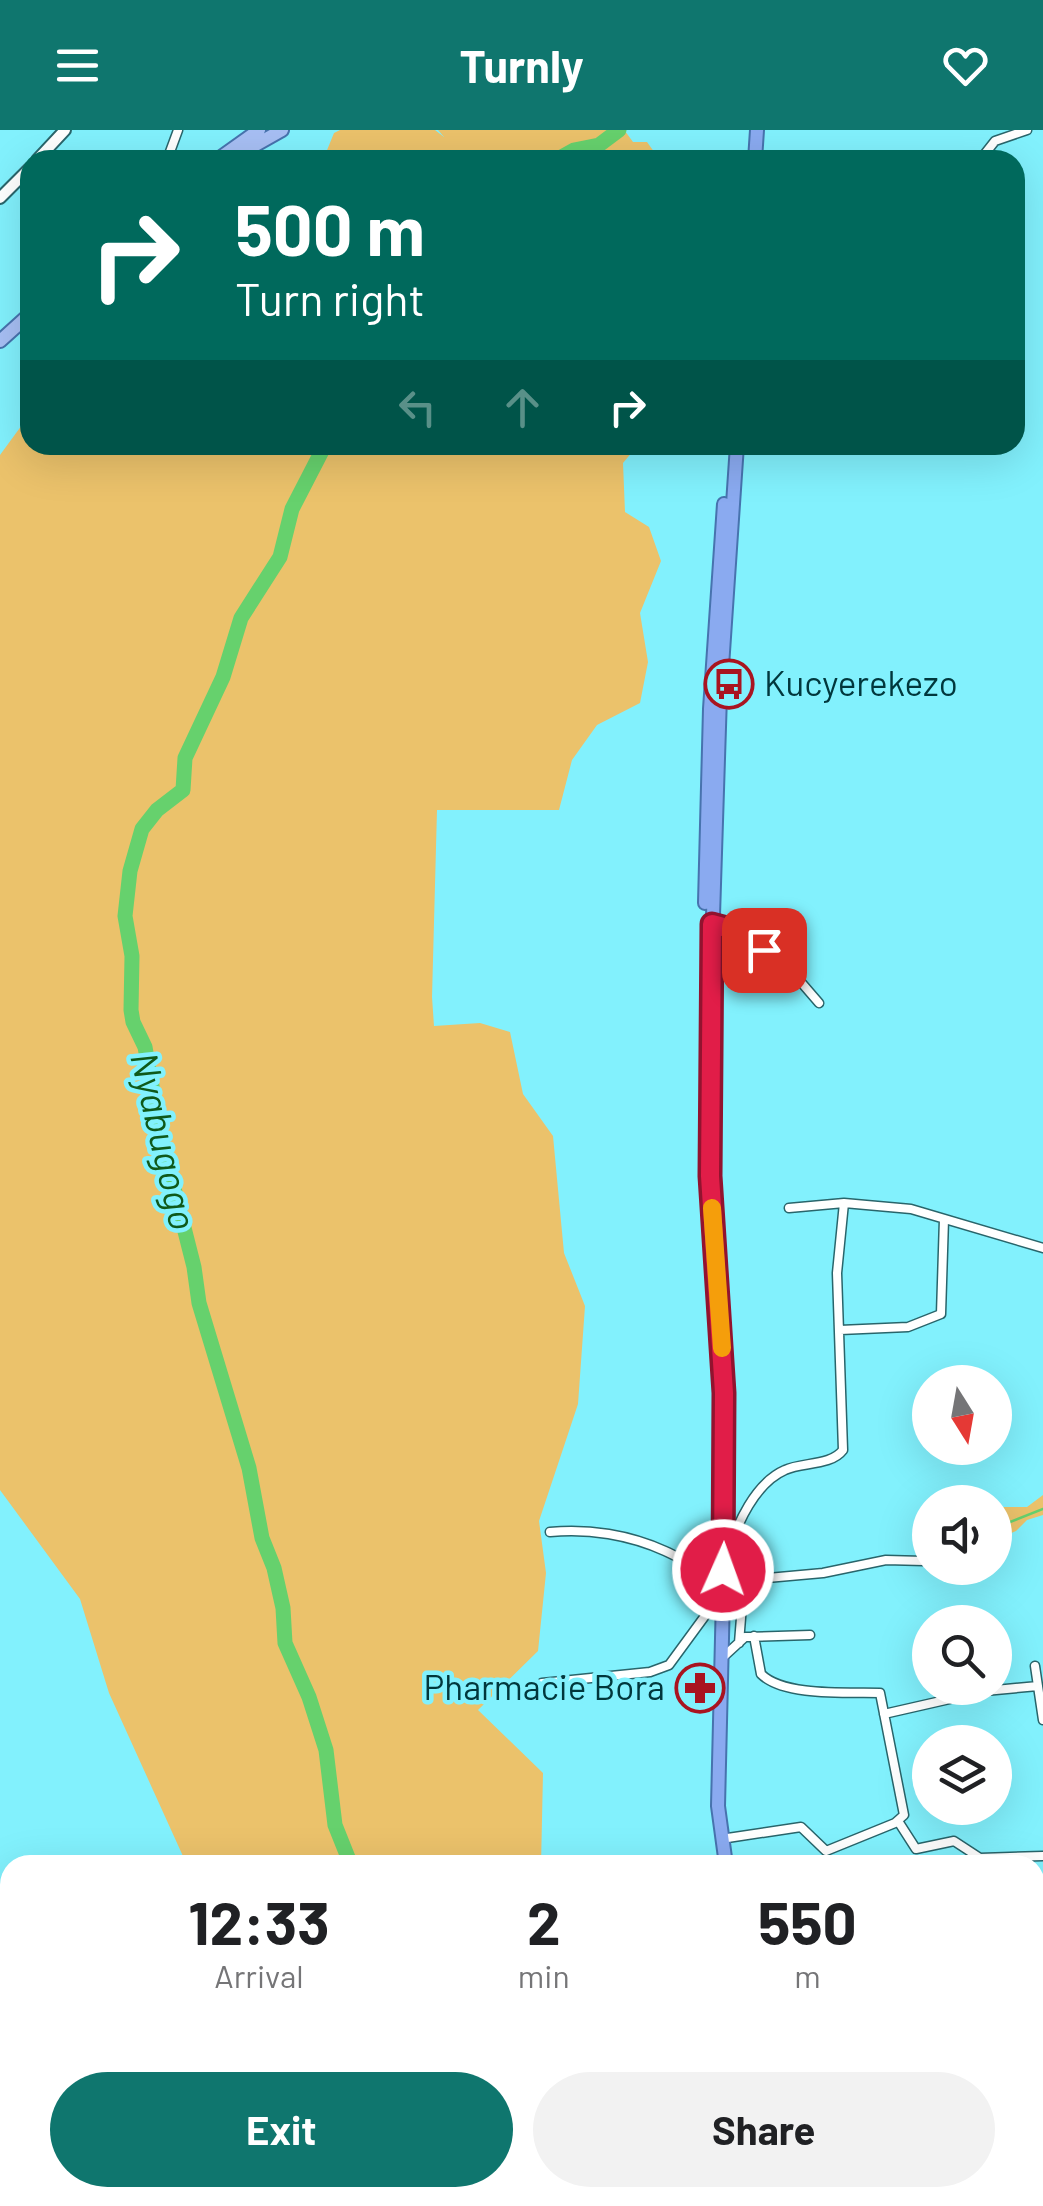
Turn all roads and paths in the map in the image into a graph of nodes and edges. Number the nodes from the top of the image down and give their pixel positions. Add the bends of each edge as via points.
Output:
1 (65, 130) edge
2 (258, 130) edge
3 (282, 130) edge
4 (1027, 130) edge
5 (46, 150) edge
6 (231, 150) edge
7 (247, 150) edge
8 (988, 150) edge
9 (20, 178) edge
10 (0, 198) edge
11 (20, 323) edge
12 (0, 341) edge
13 (728, 455) edge
14 (735, 455) edge
15 (712, 924) junction
16 (819, 1003) dead end
17 (709, 1040) junction
18 (844, 1202) junction
19 (789, 1208) dead end
20 (944, 1219) junction
21 (1043, 1248) edge
22 (840, 1330) junction
23 (550, 1532) dead end
24 (912, 1561) edge
25 (723, 1570) junction
26 (723, 1590) junction
27 (810, 1635) dead end
28 (754, 1636) junction
29 (739, 1642) junction
30 (720, 1659) junction
31 (1035, 1666) dead end
32 (542, 1683) dead end
33 (1038, 1686) junction
34 (884, 1714) junction
35 (1043, 1720) edge
36 (898, 1821) junction
37 (721, 1840) junction
38 (724, 1855) edge
39 (975, 1855) edge

1 - 5 street
2 - 6 main road
3 - 7 main road
4 - 8 street via 995,140
9 - 10 street
11 - 12 main road
13 - 17 highway via 705,860
14 - 15 highway
15 - 16 street via 755,941
15 - 17 highway
17 - 25 highway via 724,1393
18 - 19 street
18 - 20 street
18 - 22 street
20 - 21 street
20 - 22 street via 941,1314 908,1327
22 - 25 street via 841,1454 770,1480 737,1524
23 - 25 street via 592,1530 666,1552 694,1568
24 - 29 street via 744,1580
25 - 26 highway
26 - 30 highway
26 - 32 street via 669,1665
27 - 28 street
28 - 29 street
28 - 34 street via 766,1679 810,1691 880,1693
29 - 30 street
30 - 37 highway
31 - 33 street
33 - 34 street
33 - 35 street
34 - 36 street via 904,1815
36 - 37 street via 826,1851 801,1827
36 - 39 street via 916,1849 954,1841
37 - 38 highway

